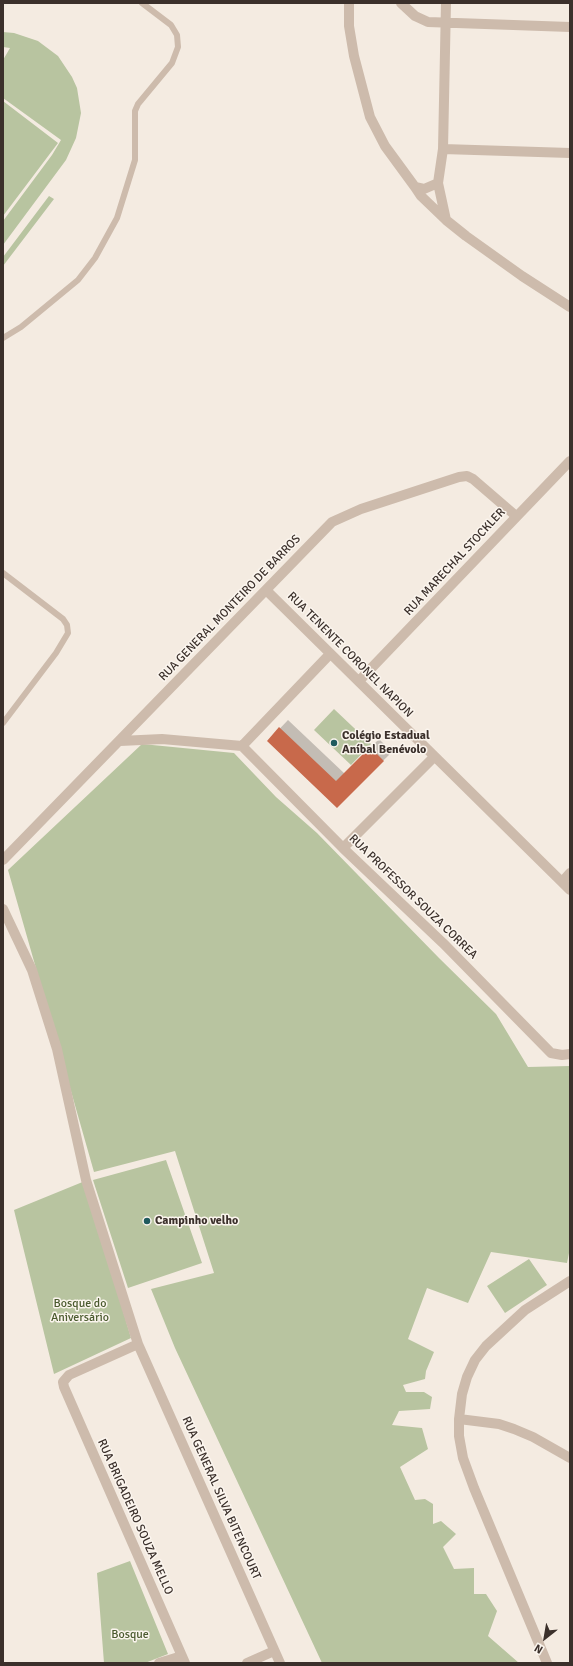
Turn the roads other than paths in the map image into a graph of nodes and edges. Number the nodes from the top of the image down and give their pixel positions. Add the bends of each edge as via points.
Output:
1 (142, 3) edge
2 (348, 3) edge
3 (401, 3) edge
4 (446, 3) edge
5 (444, 24) junction
6 (570, 27) edge
7 (443, 149) junction
8 (570, 153) edge
9 (438, 184) junction
10 (414, 187) junction
11 (446, 220) junction
12 (570, 307) edge
13 (3, 338) edge
14 (570, 461) edge
15 (516, 516) junction
16 (3, 572) edge
17 (266, 590) junction
18 (330, 654) junction
19 (359, 681) junction
20 (3, 723) edge
21 (120, 741) junction
22 (242, 746) junction
23 (434, 757) junction
24 (343, 848) junction
25 (3, 860) edge
26 (570, 873) edge
27 (562, 882) junction
28 (570, 890) edge
29 (3, 909) edge
30 (570, 1054) edge
31 (568, 1286) edge
32 (138, 1344) junction
33 (459, 1419) junction
34 (570, 1458) edge
35 (274, 1651) junction
36 (183, 1659) edge
37 (160, 1663) edge
38 (247, 1663) edge
39 (280, 1663) edge
40 (547, 1663) edge

1 - 13 lane via 171,25 177,35 178,47 172,63 135,111 135,160 116,218 95,258 78,280 21,327
2 - 10 street via 354,56 370,117 385,146
3 - 5 street via 415,16 428,22
4 - 5 street
5 - 6 street
5 - 7 street
7 - 8 street
7 - 9 street
9 - 10 street via 424,188
9 - 11 street
10 - 11 street
11 - 12 street via 522,276
14 - 15 street, RUA MARECHAL STOCKLER
15 - 17 street, RUA GENERAL MONTEIRO DE BARROS via 473,479 467,476 459,477 361,509 332,522
15 - 19 street, RUA MARECHAL STOCKLER
16 - 20 lane via 63,618 68,633
17 - 18 street, RUA TENENTE CORONEL NAPION
17 - 21 street, RUA GENERAL MONTEIRO DE BARROS
18 - 19 street, RUA TENENTE CORONEL NAPION
18 - 22 street
19 - 23 street, RUA TENENTE CORONEL NAPION
21 - 22 street via 162,739
21 - 25 street, RUA GENERAL MONTEIRO DE BARROS
22 - 24 street, RUA PROFESSOR SOUZA CORREA
23 - 24 street
23 - 27 street, RUA TENENTE CORONEL NAPION
24 - 30 street, RUA PROFESSOR SOUZA CORREA via 551,1053
26 - 27 street
27 - 28 street, RUA TENENTE CORONEL NAPION
29 - 32 street, RUA GENERAL SILVA BITENCOURT via 32,970 52,1035 86,1180
31 - 33 street via 525,1310 482,1350 475,1360 462,1394
32 - 35 street, RUA GENERAL SILVA BITENCOURT
32 - 36 street, RUA BRIGADEIRO SOUZA MELLO via 69,1375 63,1382
33 - 34 street via 499,1424 514,1429
33 - 40 street via 463,1458
35 - 38 street
35 - 39 street, RUA GENERAL SILVA BITENCOURT
36 - 37 street

